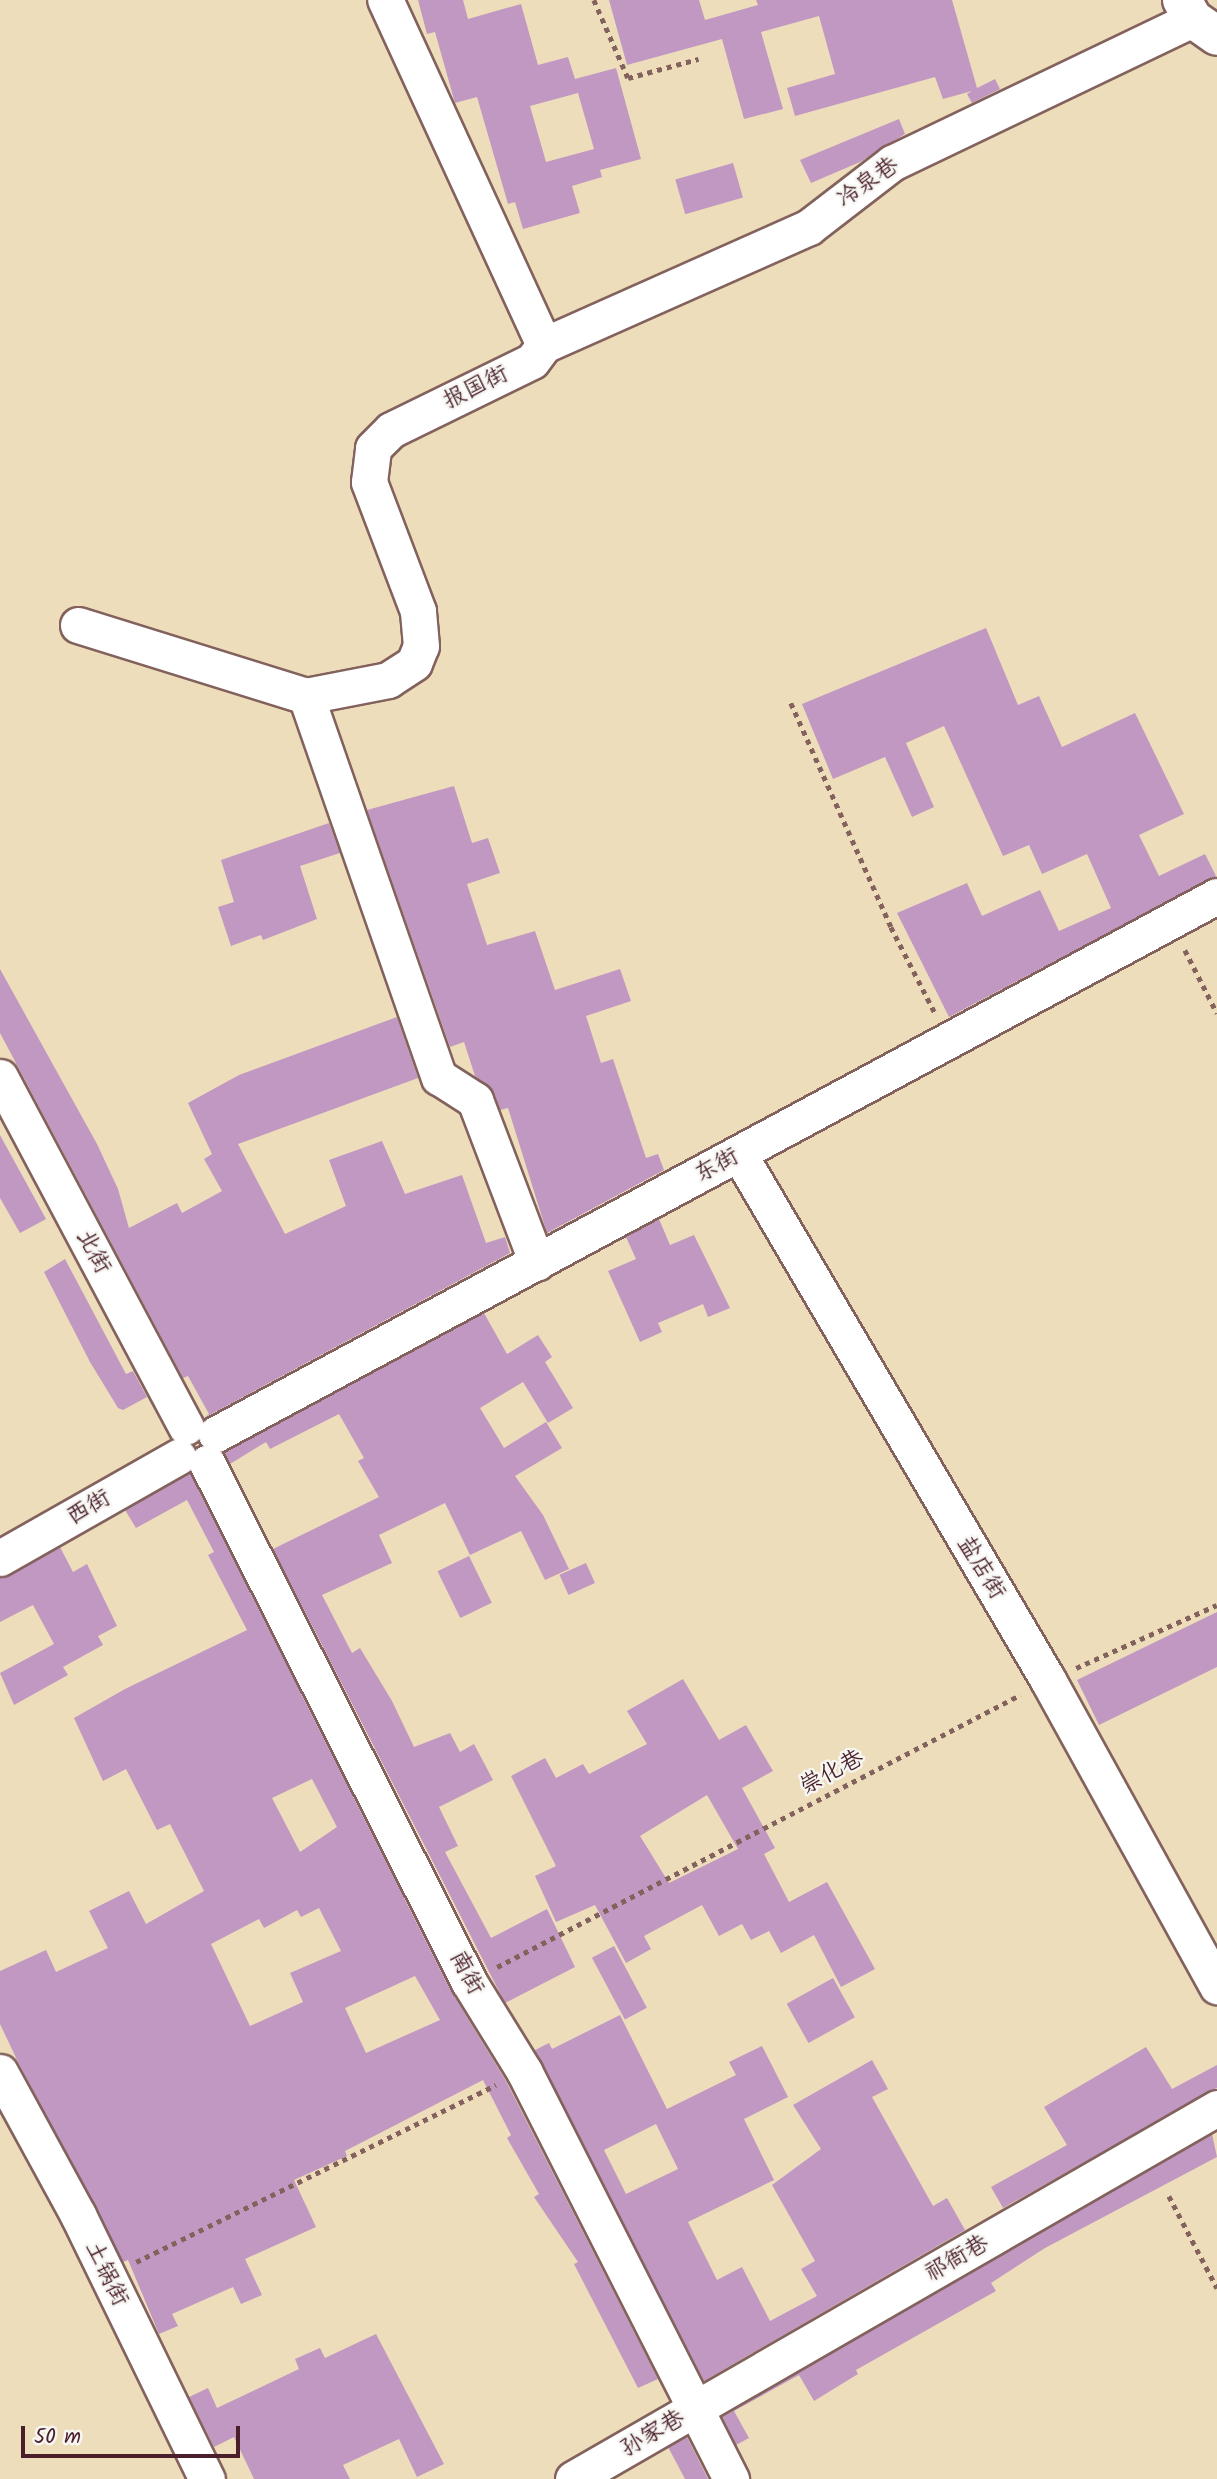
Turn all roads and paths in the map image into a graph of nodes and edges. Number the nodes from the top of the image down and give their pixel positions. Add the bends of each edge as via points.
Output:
1 (385, 0) edge
2 (594, 0) edge
3 (1197, 19) edge
4 (698, 59) dead end
5 (544, 345) junction
6 (78, 625) dead end
7 (306, 696) junction
8 (791, 703) dead end
9 (1217, 896) edge
10 (1170, 921) junction
11 (1217, 1013) edge
12 (950, 1040) junction
13 (0, 1077) edge
14 (739, 1154) junction
15 (537, 1263) junction
16 (196, 1445) junction
17 (0, 1558) edge
18 (1217, 1605) edge
19 (1048, 1680) junction
20 (469, 1982) junction
21 (1217, 1986) edge
22 (524, 2071) junction
23 (0, 2072) edge
24 (1217, 2108) edge
25 (1169, 2196) dead end
26 (107, 2276) junction
27 (1217, 2288) edge
28 (697, 2409) junction
29 (207, 2479) edge
30 (573, 2479) edge
31 (732, 2479) edge

1 - 5 street
2 - 4 path via 628,78
3 - 5 street, 冷泉巷 via 892,163 809,227
5 - 7 street, 报国街 via 532,361 391,430 373,447 369,481 418,611 421,646 414,663 388,680
6 - 7 street
7 - 15 street via 439,1077 475,1100
8 - 12 path via 891,927
9 - 10 street, 东街
10 - 11 path
10 - 12 street, 东街
12 - 14 street, 东街
13 - 16 street, 北街
14 - 15 street, 东街
14 - 19 street, 盐店街
15 - 16 street, 东街
16 - 17 street, 西街
16 - 20 street, 南街
18 - 19 path, 崇化巷
19 - 20 path, 崇化巷
19 - 21 street, 盐店街
20 - 22 street, 南街
22 - 26 path
22 - 28 street, 南街
23 - 26 street, 土锅街
24 - 28 street, 祁衙巷
25 - 27 path
26 - 29 street, 土锅街
28 - 30 street, 孙家巷
28 - 31 street, 南街

